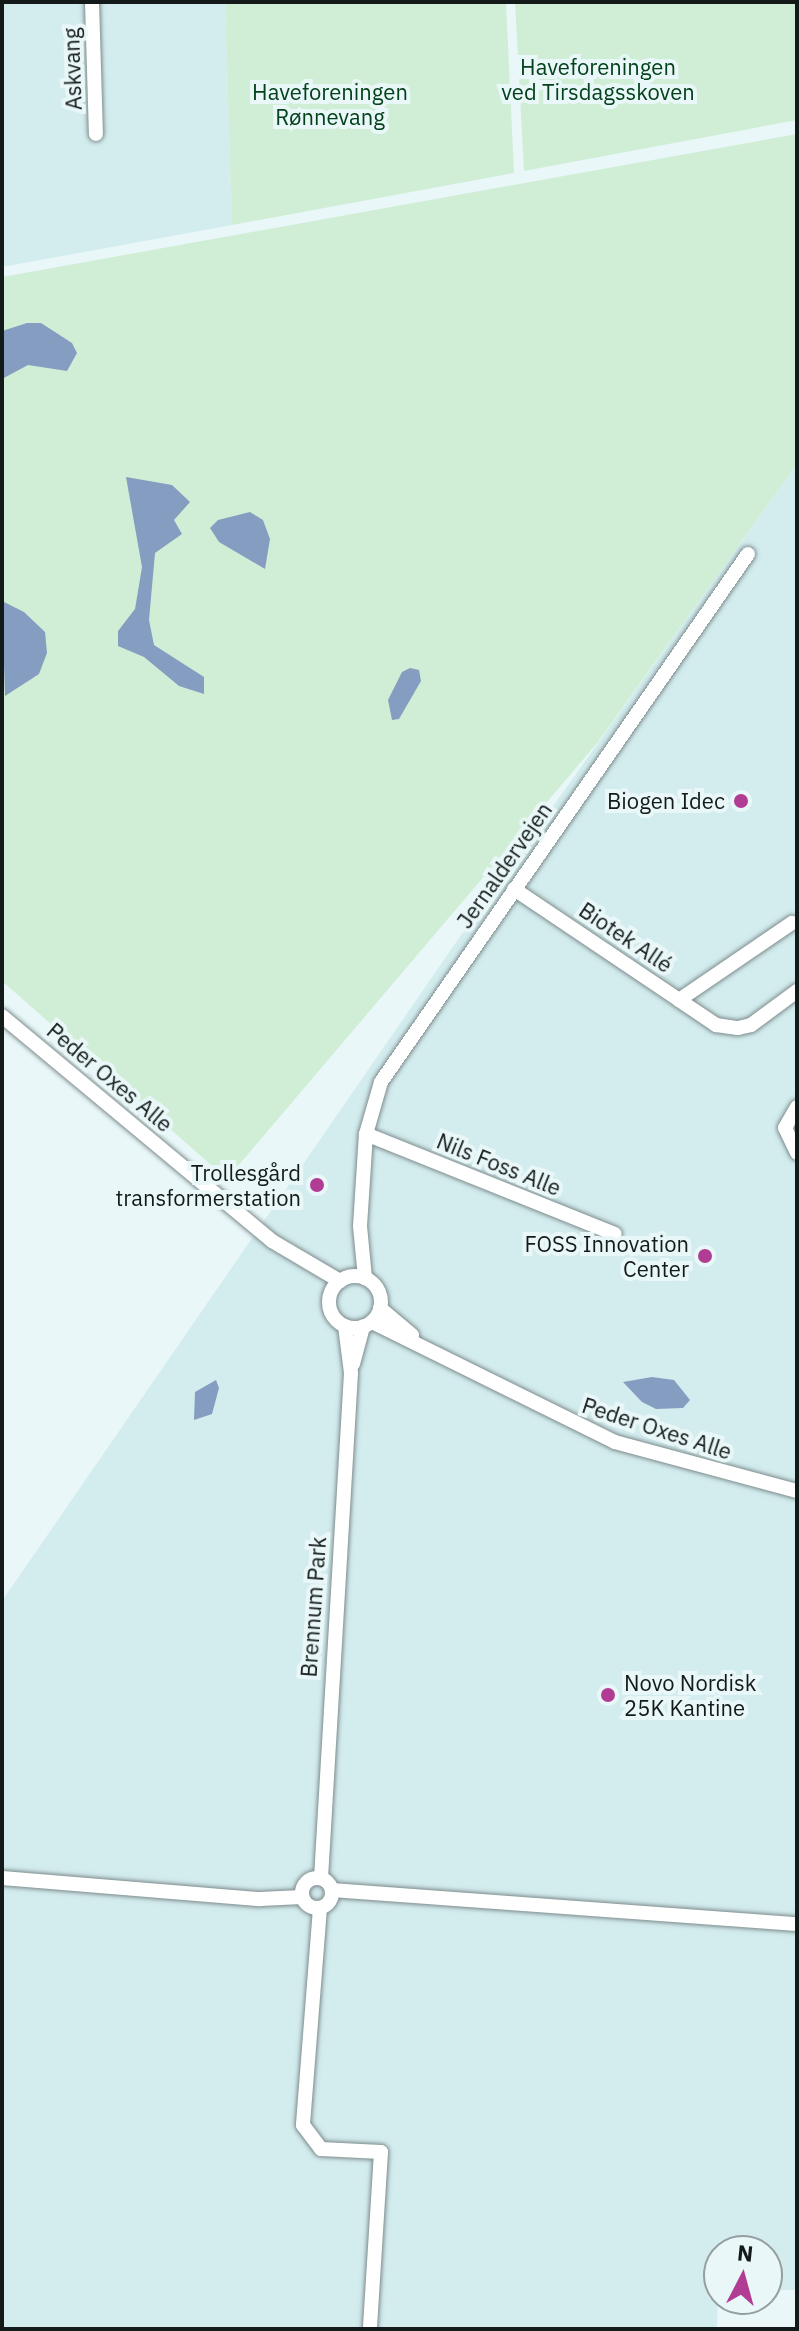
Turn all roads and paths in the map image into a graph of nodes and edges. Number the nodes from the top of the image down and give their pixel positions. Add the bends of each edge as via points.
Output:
1 (92, 2) edge
2 (96, 134) dead end
3 (748, 554) dead end
4 (514, 889) junction
5 (792, 923) dead end
6 (797, 991) edge
7 (679, 1000) junction
8 (2, 1016) edge
9 (2, 1028) edge
10 (94, 1093) junction
11 (797, 1107) edge
12 (366, 1134) junction
13 (797, 1153) edge
14 (615, 1234) dead end
15 (346, 1282) junction
16 (380, 1308) junction
17 (368, 1324) junction
18 (345, 1326) junction
19 (424, 1346) junction
20 (351, 1373) junction
21 (797, 1491) edge
22 (2, 1878) edge
23 (311, 1893) junction
24 (332, 1894) junction
25 (797, 1924) edge
26 (370, 2329) edge

1 - 2 street, Askvang
3 - 4 street, Jernaldervejen
4 - 7 street, Biotek Allé
4 - 12 street, Jernaldervejen via 381,1082
5 - 7 street, Biotek Allé
6 - 7 street via 751,1025 738,1028 716,1025
8 - 10 street, Peder Oxes Alle
9 - 10 street
10 - 15 street, Peder Oxes Alle via 301,1263
11 - 13 street via 785,1128
12 - 14 street, Nils Foss Alle
12 - 15 street, Jernaldervejen via 360,1226
15 - 16 street via 378,1290
15 - 18 street via 331,1312
16 - 17 street
16 - 19 street, Peder Oxes Alle
17 - 18 street
17 - 19 street, Peder Oxes Alle
17 - 20 street, Brennum Park
18 - 20 street, Brennum Park
19 - 21 street, Peder Oxes Alle via 552,1415 615,1442
20 - 23 street, Brennum Park via 320,1845
22 - 23 street via 237,1895
23 - 24 street
23 - 24 street
23 - 26 street, Brennum Park via 315,1927 303,2125 321,2149 381,2152
24 - 25 street

